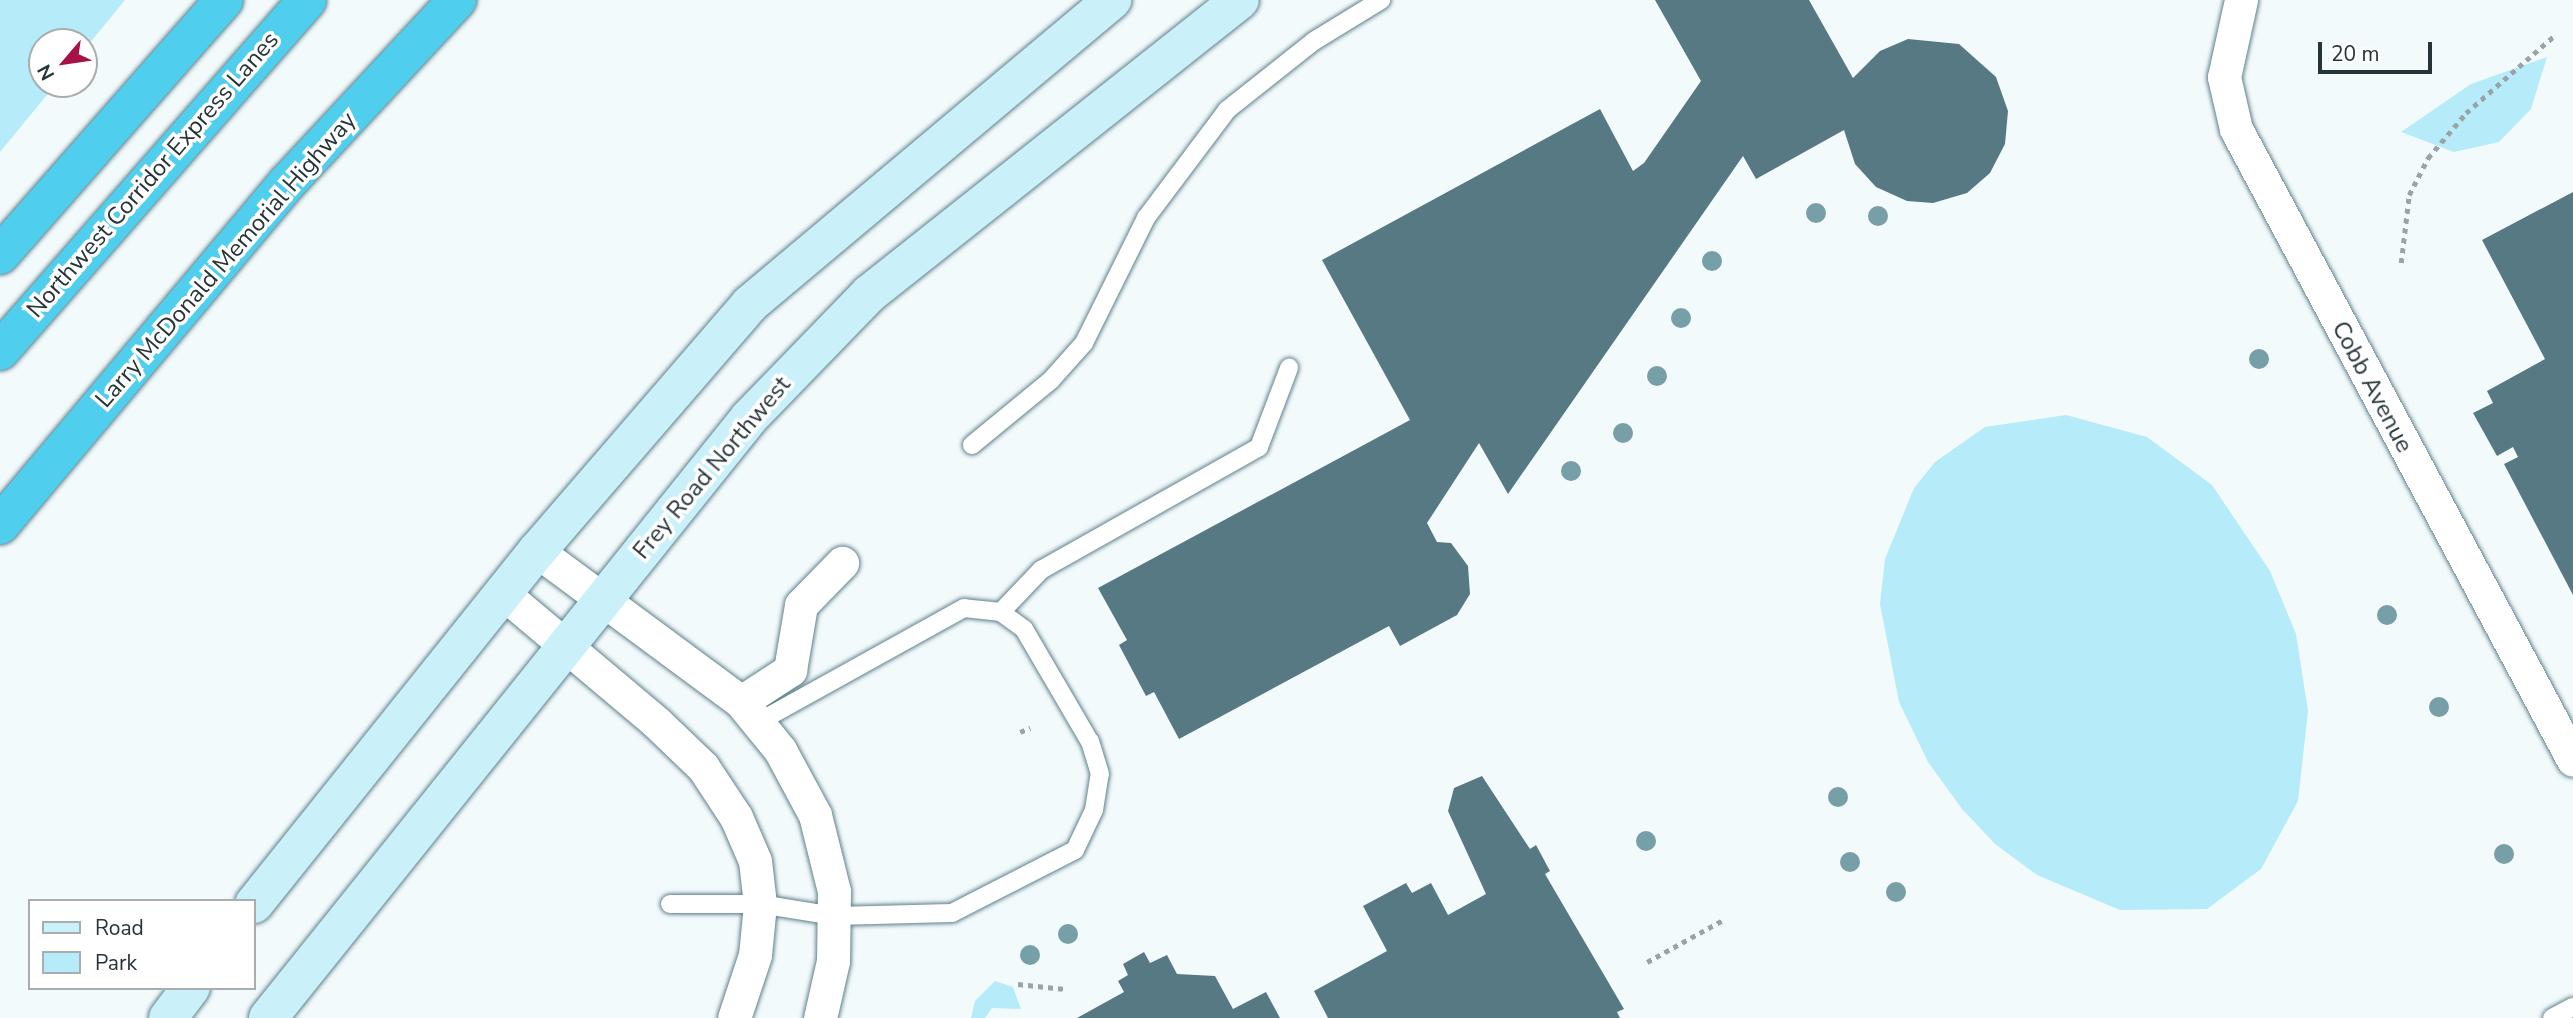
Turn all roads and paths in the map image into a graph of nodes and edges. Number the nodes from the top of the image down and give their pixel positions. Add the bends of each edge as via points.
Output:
1 (224, 0) edge
2 (307, 0) edge
3 (457, 0) edge
4 (1112, 0) edge
5 (1240, 0) edge
6 (1381, 0) edge
7 (2241, 0) edge
8 (2554, 36) dead end
9 (0, 255) edge
10 (2401, 263) dead end
11 (0, 351) edge
12 (1289, 368) dead end
13 (972, 445) dead end
14 (0, 525) edge
15 (537, 551) junction
16 (842, 563) dead end
17 (504, 594) junction
18 (600, 603) junction
19 (1002, 612) junction
20 (568, 644) junction
21 (749, 712) junction
22 (1030, 728) dead end
23 (1020, 732) dead end
24 (2573, 760) edge
25 (256, 902) edge
26 (670, 904) dead end
27 (760, 904) junction
28 (835, 916) junction
29 (1723, 920) dead end
30 (1647, 962) dead end
31 (1018, 984) dead end
32 (1065, 989) dead end
33 (189, 990) edge
34 (2573, 1007) edge
35 (168, 1018) edge
36 (268, 1018) edge
37 (734, 1018) edge
38 (820, 1018) edge
39 (2552, 1018) edge

1 - 9 highway
2 - 11 highway, Northwest Corridor Express Lanes
3 - 14 highway, Larry McDonald Memorial Highway via 289,181
4 - 15 main road via 750,304
5 - 18 main road, Frey Road Northwest via 869,295 749,418
6 - 13 lane via 1314,41 1227,110 1146,218 1084,343 1051,380
7 - 24 street, Cobb Avenue via 2224,77 2235,129
8 - 10 path via 2466,113 2428,158 2409,195
12 - 19 lane via 1259,447 1041,570
15 - 17 main road
15 - 18 street
16 - 21 street via 801,605 800,640 790,670
17 - 20 street
17 - 25 main road
18 - 20 main road, Frey Road Northwest
18 - 21 street
19 - 21 lane via 964,608
19 - 28 lane via 1024,629 1090,742 1100,774 1083,838 1062,858 952,913
20 - 27 street via 715,783 749,841
20 - 36 main road, Frey Road Northwest
21 - 28 street via 815,814 829,859
22 - 23 path
26 - 27 lane
27 - 28 lane
27 - 37 street via 755,955
28 - 38 street via 833,961
29 - 30 path
31 - 32 path
33 - 35 main road
34 - 39 lane

